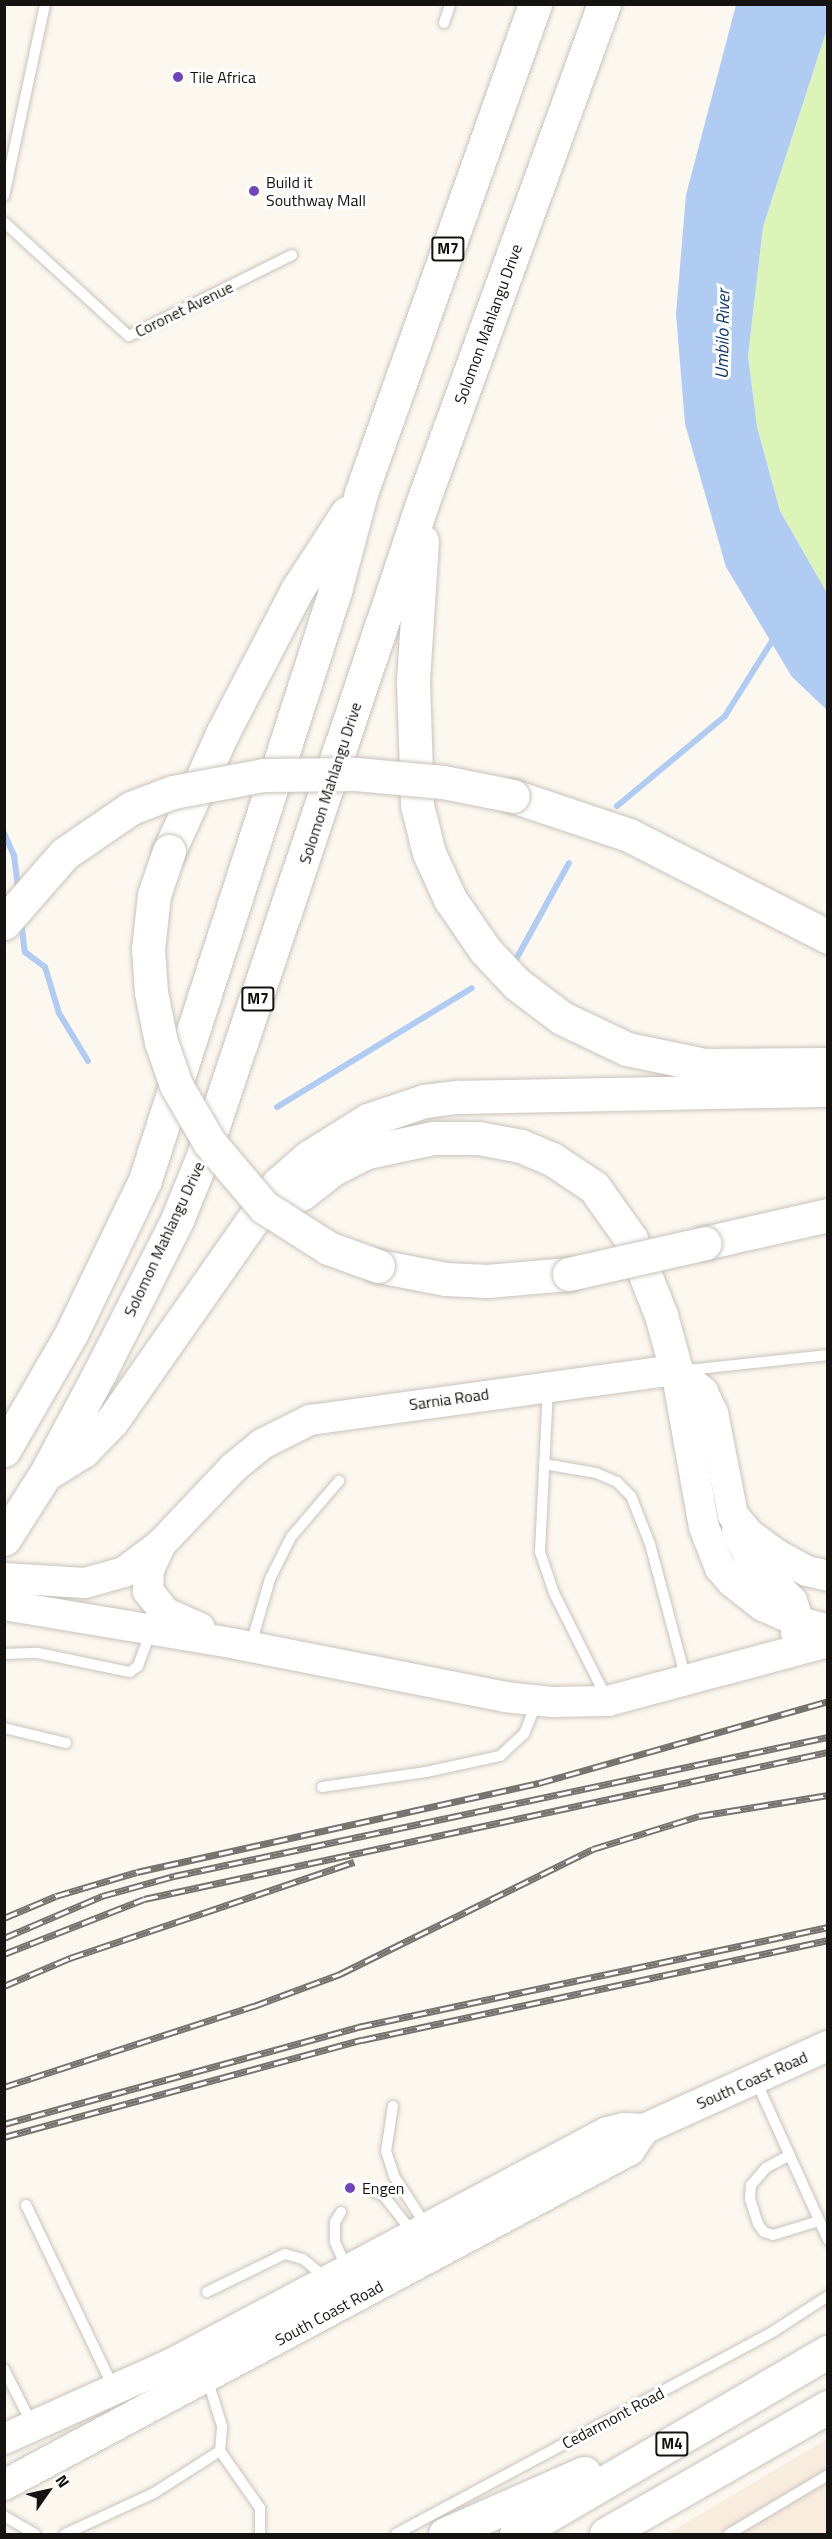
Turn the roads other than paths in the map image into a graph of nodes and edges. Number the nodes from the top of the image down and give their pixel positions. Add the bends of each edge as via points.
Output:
1 (45, 4) edge
2 (450, 4) edge
3 (535, 4) edge
4 (604, 4) edge
5 (444, 23) dead end
6 (4, 196) edge
7 (4, 222) edge
8 (292, 255) dead end
9 (362, 493) junction
10 (422, 504) junction
11 (4, 923) edge
12 (828, 937) edge
13 (828, 1064) edge
14 (828, 1090) edge
15 (828, 1215) edge
16 (226, 1261) junction
17 (828, 1355) edge
18 (676, 1370) junction
19 (548, 1385) junction
20 (4, 1450) edge
21 (544, 1464) junction
22 (45, 1475) junction
23 (339, 1481) dead end
24 (733, 1515) junction
25 (4, 1539) edge
26 (160, 1545) junction
27 (828, 1576) edge
28 (4, 1578) edge
29 (24, 1599) edge
30 (799, 1622) junction
31 (828, 1629) edge
32 (152, 1630) junction
33 (828, 1642) edge
34 (243, 1646) junction
35 (788, 1653) junction
36 (4, 1654) edge
37 (687, 1682) junction
38 (537, 1701) junction
39 (608, 1701) junction
40 (4, 1728) edge
41 (66, 1743) dead end
42 (322, 1787) dead end
43 (828, 2046) edge
44 (755, 2078) junction
45 (393, 2106) dead end
46 (790, 2155) junction
47 (375, 2192) dead end
48 (26, 2205) dead end
49 (340, 2212) dead end
50 (819, 2221) junction
51 (428, 2239) junction
52 (828, 2240) edge
53 (346, 2283) junction
54 (207, 2292) dead end
55 (828, 2296) edge
56 (828, 2352) edge
57 (6, 2375) edge
58 (187, 2377) junction
59 (115, 2391) junction
60 (828, 2407) edge
61 (729, 2411) junction
62 (63, 2415) junction
63 (33, 2427) junction
64 (4, 2439) edge
65 (76, 2446) junction
66 (220, 2451) junction
67 (828, 2475) edge
68 (4, 2485) edge
69 (4, 2516) edge
70 (35, 2535) edge
71 (65, 2535) edge
72 (260, 2535) edge
73 (396, 2535) edge
74 (445, 2535) edge
75 (516, 2535) edge
76 (606, 2535) edge
77 (729, 2535) edge

1 - 6 lane
2 - 5 lane
3 - 9 highway, M7
4 - 10 highway, Solomon Mahlangu Drive / M7
7 - 8 lane, Coronet Avenue via 129,336
9 - 15 highway, bridge via 297,590 222,735 169,850 154,895 148,949 159,1032 176,1085 209,1142 264,1206 328,1248 378,1266 446,1280 569,1274
9 - 20 highway, M7 via 335,591 145,1180 71,1334
10 - 13 highway via 413,682 417,805 429,854 450,899 485,950 517,984 562,1018 603,1040 647,1055 704,1065
10 - 22 highway, Solomon Mahlangu Drive / M7 via 203,1156 177,1220
11 - 12 highway, bridge via 72,848 131,808 173,792 264,776 356,774 443,782 513,796 629,835
14 - 16 highway via 459,1096 394,1109 341,1136 278,1184
16 - 18 highway via 315,1182 366,1152 396,1143 456,1136 520,1146 552,1159 580,1177 610,1207 642,1260
16 - 22 highway via 102,1434
17 - 18 lane
18 - 19 main road, Sarnia Road
18 - 24 main road via 703,1392 713,1413
18 - 30 main road via 710,1549 720,1568 745,1594
19 - 21 lane
19 - 26 main road, Sarnia Road via 331,1415 292,1427 262,1444 234,1467
21 - 37 lane via 609,1478 631,1496 650,1544
21 - 39 lane via 538,1541 545,1572
22 - 25 highway, Solomon Mahlangu Drive / M7
23 - 34 lane via 291,1537
24 - 27 main road via 776,1554 807,1571
24 - 30 main road via 739,1540 749,1558 789,1596
26 - 29 main road, Sarnia Road via 142,1562 104,1578
26 - 34 main road via 147,1580 152,1598 166,1613
28 - 29 main road, Sarnia Road
29 - 32 main road, Sarnia Road
30 - 31 main road
30 - 35 main road
32 - 34 main road, Sarnia Road
32 - 36 lane via 138,1666 129,1672 38,1653
33 - 35 main road, Sarnia Road
34 - 38 main road, Sarnia Road
35 - 37 main road, Sarnia Road
37 - 39 main road, Sarnia Road
38 - 39 main road, Sarnia Road
38 - 42 lane via 524,1734 500,1756 426,1772
40 - 41 lane
43 - 44 main road, South Coast Road
44 - 46 lane
44 - 51 main road, South Coast Road via 644,2129 630,2150 569,2167
45 - 51 lane via 386,2151 394,2176
46 - 50 lane
46 - 50 lane via 766,2168 751,2185 750,2199 758,2224 773,2235
47 - 51 lane
48 - 59 lane
49 - 53 lane via 335,2222 335,2242
50 - 52 lane
51 - 53 main road, South Coast Road
53 - 54 lane via 303,2259 285,2254
53 - 58 main road, South Coast Road
55 - 73 lane, Cedarmont Road via 774,2331
56 - 61 highway, M4
57 - 63 lane
58 - 59 main road, South Coast Road
58 - 65 main road, South Coast Road
58 - 66 lane via 222,2426
59 - 62 main road, South Coast Road
60 - 76 highway
61 - 74 highway
61 - 75 highway, M4
62 - 63 main road, South Coast Road
62 - 65 main road
63 - 64 main road, South Coast Road
65 - 68 main road, South Coast Road
66 - 71 lane via 154,2493
66 - 72 lane via 260,2508
67 - 77 lane
69 - 70 lane

